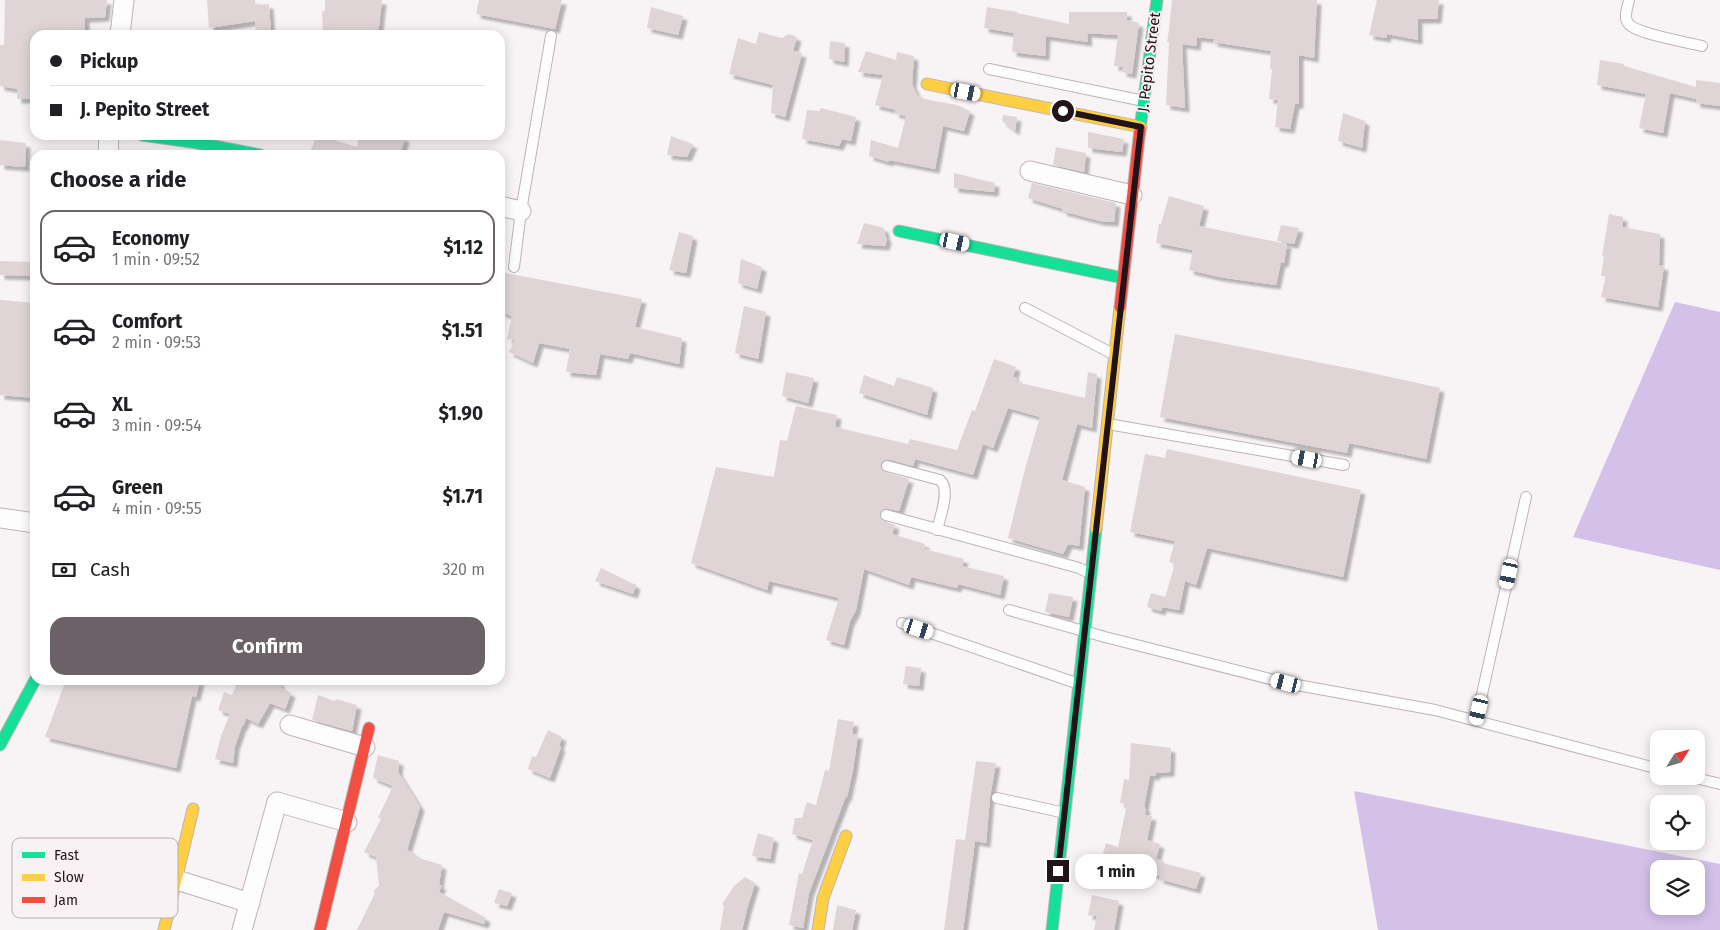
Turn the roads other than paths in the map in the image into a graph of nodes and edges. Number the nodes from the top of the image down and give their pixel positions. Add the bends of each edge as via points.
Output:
1 (124, 0) edge
2 (1157, 0) edge
3 (1629, 0) edge
4 (121, 30) edge
5 (551, 36) dead end
6 (1702, 46) dead end
7 (989, 69) dead end
8 (927, 84) dead end
9 (1144, 101) junction
10 (1141, 127) junction
11 (177, 140) edge
12 (234, 150) edge
13 (1030, 171) dead end
14 (1132, 196) junction
15 (505, 207) edge
16 (521, 211) junction
17 (899, 231) dead end
18 (514, 267) dead end
19 (1123, 278) junction
20 (1025, 308) dead end
21 (1115, 354) junction
22 (1107, 424) junction
23 (1344, 465) dead end
24 (887, 466) dead end
25 (1526, 496) dead end
26 (886, 516) dead end
27 (0, 518) edge
28 (30, 522) edge
29 (937, 530) junction
30 (1091, 574) junction
31 (1009, 610) dead end
32 (902, 623) dead end
33 (1084, 631) junction
34 (1079, 684) junction
35 (32, 685) edge
36 (1476, 721) junction
37 (290, 725) dead end
38 (369, 728) dead end
39 (0, 745) edge
40 (364, 747) junction
41 (1650, 768) edge
42 (1705, 780) edge
43 (1720, 784) edge
44 (997, 798) dead end
45 (193, 809) dead end
46 (1065, 812) junction
47 (347, 822) junction
48 (846, 836) dead end
49 (178, 876) edge
50 (178, 880) edge
51 (250, 903) junction
52 (242, 930) edge
53 (320, 930) edge
54 (818, 930) edge
55 (1052, 930) edge

1 - 4 street
2 - 9 street, J. Pepito Street
3 - 6 lane via 1625,16 1638,31
5 - 16 lane
7 - 9 lane
8 - 10 street
9 - 10 street, J. Pepito Street
10 - 14 street, J. Pepito Street
11 - 12 street
13 - 14 street
14 - 19 street, J. Pepito Street
15 - 16 street
16 - 18 lane
17 - 19 street
19 - 21 street, J. Pepito Street
20 - 21 lane
21 - 22 street, J. Pepito Street
22 - 23 lane
22 - 30 street, J. Pepito Street
24 - 29 lane via 943,483 945,491
25 - 36 lane
26 - 29 lane
27 - 28 street
29 - 30 lane
30 - 33 street, J. Pepito Street
31 - 33 lane
32 - 34 lane
33 - 34 street, J. Pepito Street
33 - 36 lane via 1286,683 1435,710
34 - 46 street, J. Pepito Street
35 - 39 street
36 - 41 lane
37 - 40 street
38 - 40 street
40 - 47 street
42 - 43 lane
44 - 46 lane
45 - 49 street
46 - 55 street, J. Pepito Street
47 - 51 street via 277,802
47 - 53 street
48 - 54 street via 823,898
50 - 51 street
51 - 52 street

